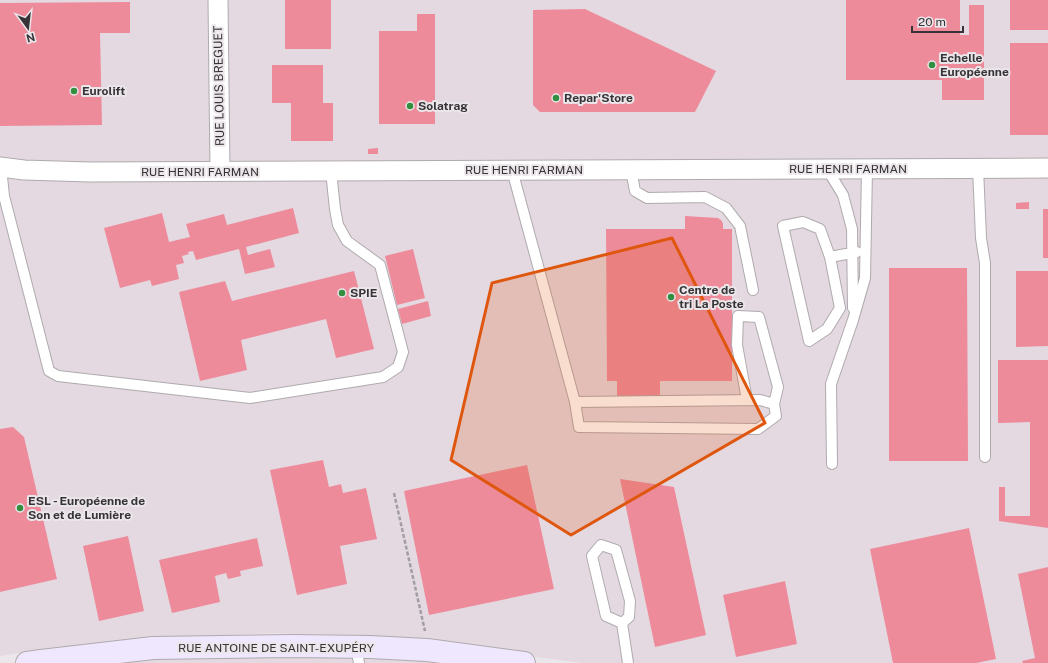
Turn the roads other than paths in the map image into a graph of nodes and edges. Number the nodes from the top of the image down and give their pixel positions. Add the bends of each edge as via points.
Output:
1 (218, 0) edge
2 (0, 167) edge
3 (978, 168) junction
4 (1048, 168) edge
5 (826, 169) junction
6 (867, 169) junction
7 (512, 170) junction
8 (631, 170) junction
9 (220, 171) junction
10 (331, 171) junction
11 (865, 251) junction
12 (852, 253) junction
13 (830, 257) junction
14 (753, 290) dead end
15 (853, 320) junction
16 (747, 400) junction
17 (575, 402) junction
18 (774, 404) junction
19 (985, 457) dead end
20 (832, 464) dead end
21 (622, 623) junction
22 (357, 655) edge
23 (27, 663) edge
24 (524, 663) edge
25 (628, 663) edge

1 - 9 street, RUE LOUIS BREGUET
2 - 9 street, RUE HENRI FARMAN via 90,172
2 - 10 lane via 4,196 49,371 58,376 250,398 383,377 398,367 403,352 380,265 347,241 338,225
3 - 4 street, RUE HENRI FARMAN
3 - 6 street, RUE HENRI FARMAN
3 - 19 lane via 981,238 985,264
5 - 6 street, RUE HENRI FARMAN
5 - 8 street, RUE HENRI FARMAN
5 - 12 lane via 843,196 852,229
6 - 11 lane
7 - 8 street, RUE HENRI FARMAN
7 - 10 street, RUE HENRI FARMAN
7 - 17 lane
8 - 14 lane via 635,191 647,198 704,197 726,208 740,226
9 - 10 street, RUE HENRI FARMAN
11 - 12 lane
11 - 15 lane via 865,278
12 - 13 lane
12 - 15 lane
13 - 13 lane via 820,229 803,222 783,226 809,341 827,329 840,308
15 - 20 lane via 831,384
16 - 17 lane
16 - 18 lane
16 - 18 lane via 737,345 738,316 759,317 778,387
17 - 18 lane via 579,427 758,429 776,416
21 - 21 lane via 629,617 630,601 616,550 601,545 592,556 606,616
21 - 25 lane
22 - 23 street, RUE ANTOINE DE SAINT-EXUPÉRY via 292,646 153,648
22 - 24 street, RUE ANTOINE DE SAINT-EXUPÉRY via 427,650

